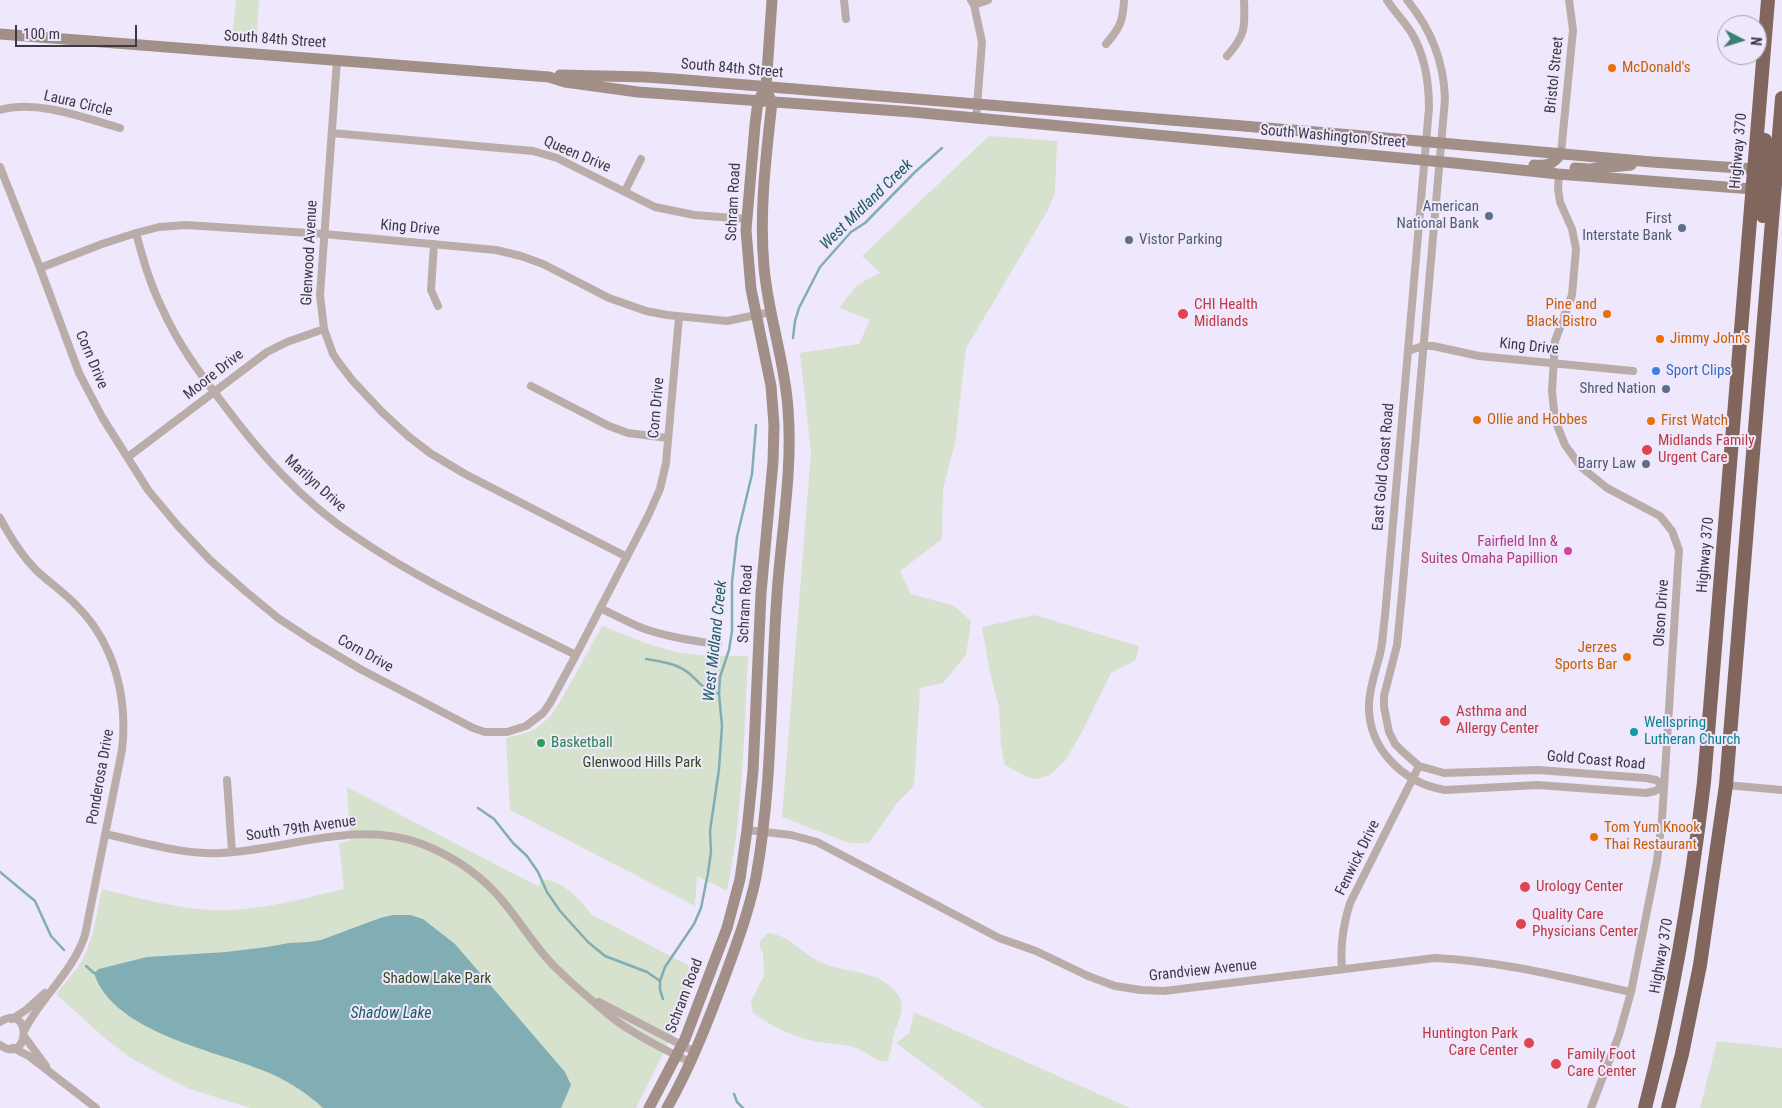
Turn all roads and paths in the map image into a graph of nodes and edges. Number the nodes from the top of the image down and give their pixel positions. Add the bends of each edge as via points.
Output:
1 (772, 0) edge
2 (844, 0) edge
3 (988, 0) edge
4 (1124, 0) edge
5 (1244, 0) edge
6 (1387, 0) edge
7 (1407, 0) edge
8 (1569, 0) edge
9 (1768, 0) edge
10 (973, 2) edge
11 (846, 19) dead end
12 (0, 34) edge
13 (1106, 44) dead end
14 (1227, 56) dead end
15 (337, 60) junction
16 (548, 77) junction
17 (766, 87) junction
18 (1782, 98) edge
19 (913, 99) joint
20 (758, 101) junction
21 (772, 102) junction
22 (978, 105) junction
23 (0, 110) edge
24 (912, 112) joint
25 (976, 119) junction
26 (120, 128) dead end
27 (332, 134) junction
28 (1426, 142) junction
29 (1441, 143) junction
30 (1561, 154) junction
31 (641, 159) dead end
32 (1424, 160) junction
33 (1440, 161) junction
34 (1652, 162) junction
35 (1481, 166) junction
36 (0, 167) edge
37 (1754, 169) junction
38 (1559, 174) junction
39 (1752, 189) junction
40 (1766, 190) dead end
41 (625, 191) junction
42 (746, 219) junction
43 (136, 233) junction
44 (324, 234) junction
45 (434, 244) junction
46 (40, 268) junction
47 (438, 306) dead end
48 (771, 312) junction
49 (756, 316) junction
50 (679, 317) junction
51 (324, 329) junction
52 (1408, 339) junction
53 (1423, 346) junction
54 (1408, 351) junction
55 (1553, 363) junction
56 (1633, 371) dead end
57 (1759, 381) junction
58 (531, 386) dead end
59 (214, 392) junction
60 (668, 438) junction
61 (128, 457) junction
62 (0, 518) edge
63 (627, 557) junction
64 (1387, 593) junction
65 (1402, 594) junction
66 (600, 608) junction
67 (718, 644) dead end
68 (576, 655) junction
69 (1419, 766) junction
70 (1412, 779) junction
71 (227, 780) dead end
72 (1726, 785) junction
73 (1664, 786) junction
74 (1782, 790) edge
75 (747, 830) junction
76 (762, 831) junction
77 (106, 834) junction
78 (232, 852) junction
79 (1342, 968) junction
80 (56, 983) junction
81 (1632, 992) junction
82 (4, 1019) edge
83 (24, 1034) junction
84 (5, 1048) edge
85 (679, 1051) junction
86 (692, 1057) junction
87 (50, 1071) junction
88 (96, 1108) edge
89 (649, 1108) edge
90 (667, 1108) edge
91 (1591, 1108) edge
92 (1645, 1108) edge
93 (1668, 1108) edge

1 - 17 main road, Schram Road
2 - 11 street
3 - 10 street
4 - 13 street via 1124,16 1119,30
5 - 14 street via 1245,26 1240,42
6 - 28 street, East Gold Coast Road via 1410,31 1425,66 1429,93
7 - 29 street, East Gold Coast Road via 1428,28 1444,77
8 - 30 street, Bristol Street via 1573,30
9 - 37 highway, Highway 370
9 - 40 highway via 1772,45 1764,156
10 - 22 street via 982,42
12 - 15 main road, South 84th Street
15 - 16 main road, South 84th Street
15 - 27 street, Glenwood Avenue
16 - 17 main road, South 84th Street via 645,77
16 - 20 main road, South 84th Street via 638,92
17 - 19 main road, South 84th Street
17 - 20 main road, Schram Road
17 - 21 main road, Schram Road
18 - 57 highway
19 - 22 main road, South Washington Street
20 - 21 main road, South 84th Street
20 - 42 main road, Schram Road
21 - 24 main road, South 84th Street
21 - 48 main road, Schram Road via 762,222
22 - 25 street
22 - 28 main road, South Washington Street
23 - 26 street, Laura Circle via 24,106 46,108
24 - 25 main road, South Washington Street
25 - 32 main road, South Washington Street
27 - 41 street, Queen Drive via 533,151 557,158
27 - 44 street, Glenwood Avenue
28 - 29 main road, South Washington Street
28 - 32 street, East Gold Coast Road
29 - 30 main road, South Washington Street
29 - 33 street, East Gold Coast Road
30 - 34 main road, South Washington Street
30 - 35 main road via 1555,163 1548,165 1490,161
31 - 41 street
32 - 33 main road, South Washington Street
32 - 52 street, East Gold Coast Road
33 - 35 main road, South Washington Street
33 - 53 street, East Gold Coast Road
34 - 37 main road, South Washington Street
34 - 38 main road via 1568,168
35 - 38 main road, South Washington Street
36 - 46 street, Corn Drive
37 - 39 highway, Highway 370
37 - 57 highway via 1764,200 1755,329
38 - 39 main road, South Washington Street
38 - 55 street, Olson Drive via 1560,202 1572,228 1576,249 1572,295 1556,334
39 - 92 highway, Highway 370 via 1698,831 1676,974
41 - 42 street, Queen Drive via 663,209
42 - 49 main road, Schram Road via 748,268
43 - 44 street, King Drive via 186,225
43 - 46 street, King Drive
43 - 59 street, Marilyn Drive via 162,309 182,348
44 - 45 street, King Drive
44 - 51 street, Glenwood Avenue via 320,295
45 - 47 street via 431,290
45 - 50 street, King Drive via 496,250 521,256 553,268 618,302
46 - 61 street, Corn Drive via 79,373
48 - 49 street, King Drive
48 - 76 main road, Schram Road via 786,388 788,457
49 - 50 street, King Drive via 727,322
49 - 75 main road, Schram Road via 771,386 774,443 761,593 753,771
50 - 60 street, Corn Drive
51 - 59 street, Moore Drive via 267,352
51 - 63 street, Glenwood Avenue via 333,354 352,380 382,412 430,453
52 - 53 street, King Drive
52 - 54 street, East Gold Coast Road
53 - 54 street, King Drive
53 - 55 street, King Drive via 1480,356
53 - 65 street, East Gold Coast Road
54 - 64 street, East Gold Coast Road
55 - 56 street, King Drive
55 - 73 street, Olson Drive via 1552,406 1565,445 1581,467 1597,481 1664,520 1672,530 1679,550
57 - 72 highway
58 - 60 street via 628,433
59 - 61 street, Moore Drive
59 - 68 street, Marilyn Drive via 271,463 319,509 355,537 416,574
60 - 63 street, Corn Drive via 660,489
61 - 68 street, Corn Drive via 148,490 178,526 210,560 278,618 362,670 473,728 485,732 507,732 535,720 550,704
62 - 77 street, Ponderosa Drive via 26,558 86,615 114,666 122,699 124,730
63 - 66 street, Corn Drive
64 - 65 street
64 - 70 street, East Gold Coast Road via 1380,652 1369,702 1371,725 1386,756
65 - 69 street, East Gold Coast Road via 1384,707 1395,744
66 - 67 street via 642,628 689,641
66 - 68 street, Corn Drive
69 - 70 street, Fenwick Drive
69 - 73 street, Gold Coast Road via 1449,773 1538,770 1646,778
70 - 73 street, Gold Coast Road via 1445,790 1538,785 1646,793
70 - 79 street, Fenwick Drive via 1350,903 1342,939
71 - 78 street
72 - 74 street
72 - 93 highway via 1700,965
73 - 81 street, Olson Drive via 1657,861
75 - 76 street, Grandview Avenue
75 - 85 main road, Schram Road via 727,928
76 - 79 street, Grandview Avenue via 817,842 999,938 1115,986 1164,991
76 - 86 main road, Schram Road via 756,879 746,917
77 - 78 street, South 79th Avenue via 205,853
77 - 80 street, Ponderosa Drive via 82,944
78 - 85 street, South 79th Avenue via 352,834 386,835 419,843 458,862 483,880 506,904 546,958 588,997
79 - 81 street, Grandview Avenue via 1435,958 1461,959
80 - 82 street, Ponderosa Drive via 26,1010
80 - 83 street, Ponderosa Drive
81 - 91 street, Olson Drive
82 - 83 street via 19,1022
83 - 84 street, Ponderosa Drive via 22,1042
83 - 87 street
84 - 87 street via 29,1056
85 - 86 street, South 79th Avenue
85 - 89 main road, Schram Road
86 - 90 main road, Schram Road
87 - 88 street

